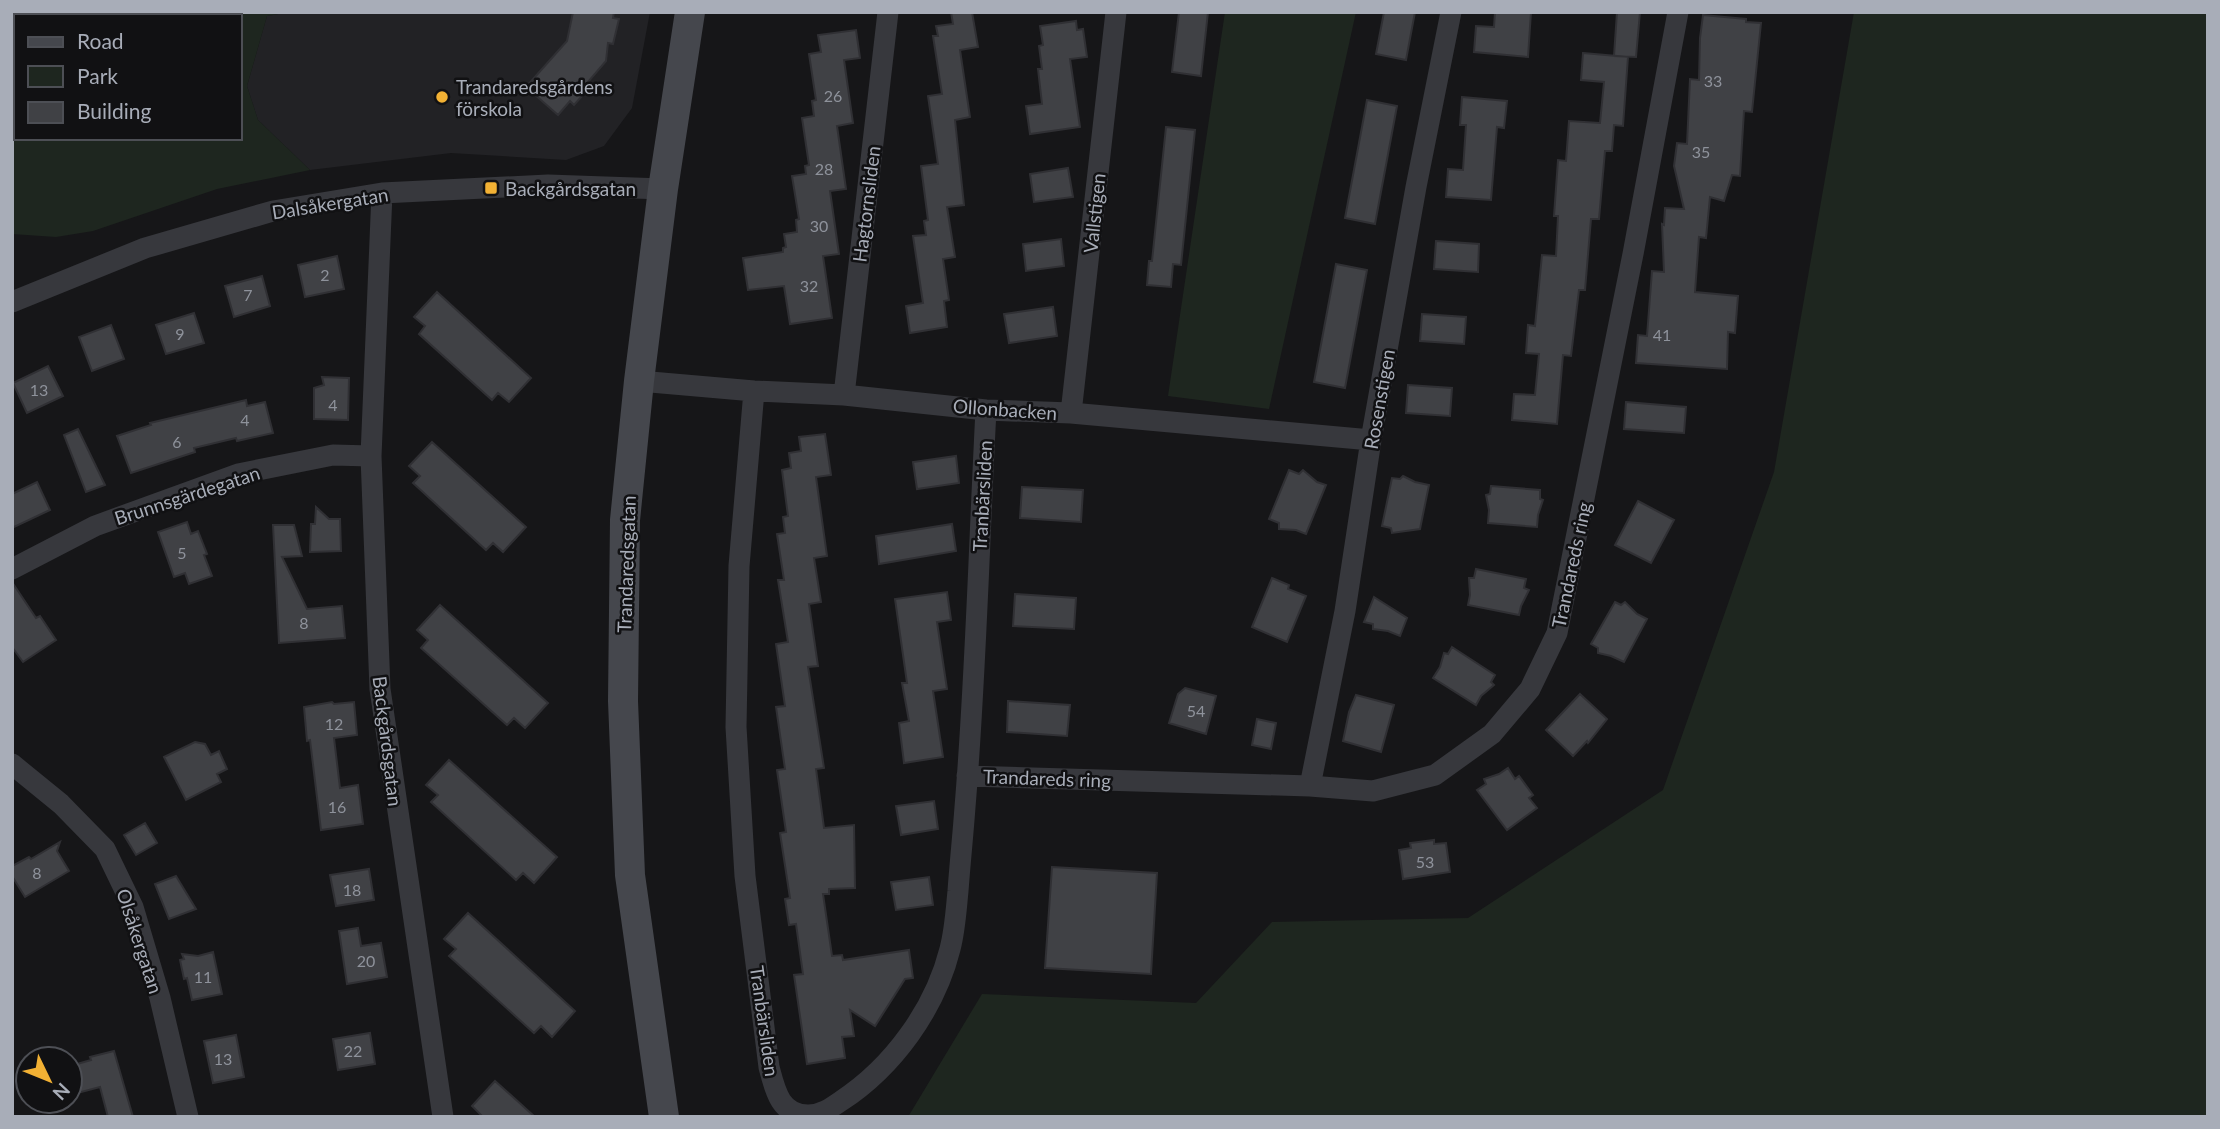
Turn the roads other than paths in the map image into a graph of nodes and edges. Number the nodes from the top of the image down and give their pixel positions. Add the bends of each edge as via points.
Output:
1 (690, 12) edge
2 (888, 12) edge
3 (1116, 12) edge
4 (1451, 12) edge
5 (1678, 12) edge
6 (663, 189) junction
7 (382, 193) junction
8 (12, 302) edge
9 (639, 381) junction
10 (754, 391) junction
11 (844, 395) junction
12 (986, 410) junction
13 (1071, 414) junction
14 (1371, 440) junction
15 (371, 456) junction
16 (12, 569) edge
17 (12, 764) edge
18 (967, 776) junction
19 (1310, 786) junction
20 (188, 1117) edge
21 (443, 1117) edge
22 (664, 1117) edge

1 - 6 street, Trandaredsgatan
2 - 11 street, Hagtornsliden
3 - 13 street, Vallstigen
4 - 14 street, Rosenstigen
5 - 19 street, Trandareds ring via 1557,633 1530,689 1492,734 1436,775 1373,791
6 - 7 street, Dalsåkergatan via 548,184
6 - 9 street, Trandaredsgatan
7 - 8 street, Dalsåkergatan via 273,211 145,248
7 - 15 street, Backgårdsgatan
9 - 10 street, Ollonbacken
9 - 22 street, Trandaredsgatan via 625,520 623,702 630,875
10 - 11 street, Ollonbacken
10 - 18 street, Tranbärsliden via 739,566 736,727 745,876 769,1067 775,1089 789,1111 813,1116 823,1113 855,1091 889,1058 925,1009 953,936
11 - 12 street, Ollonbacken
12 - 13 street, Ollonbacken
12 - 18 street, Tranbärsliden
13 - 14 street, Ollonbacken
14 - 19 street, Rosenstigen via 1345,611
15 - 16 street, Brunnsgärdegatan via 333,455 238,474 95,526
15 - 21 street, Backgårdsgatan via 380,690
17 - 20 street, Olsåkergatan via 61,804 105,849 133,907
18 - 19 street, Trandareds ring

